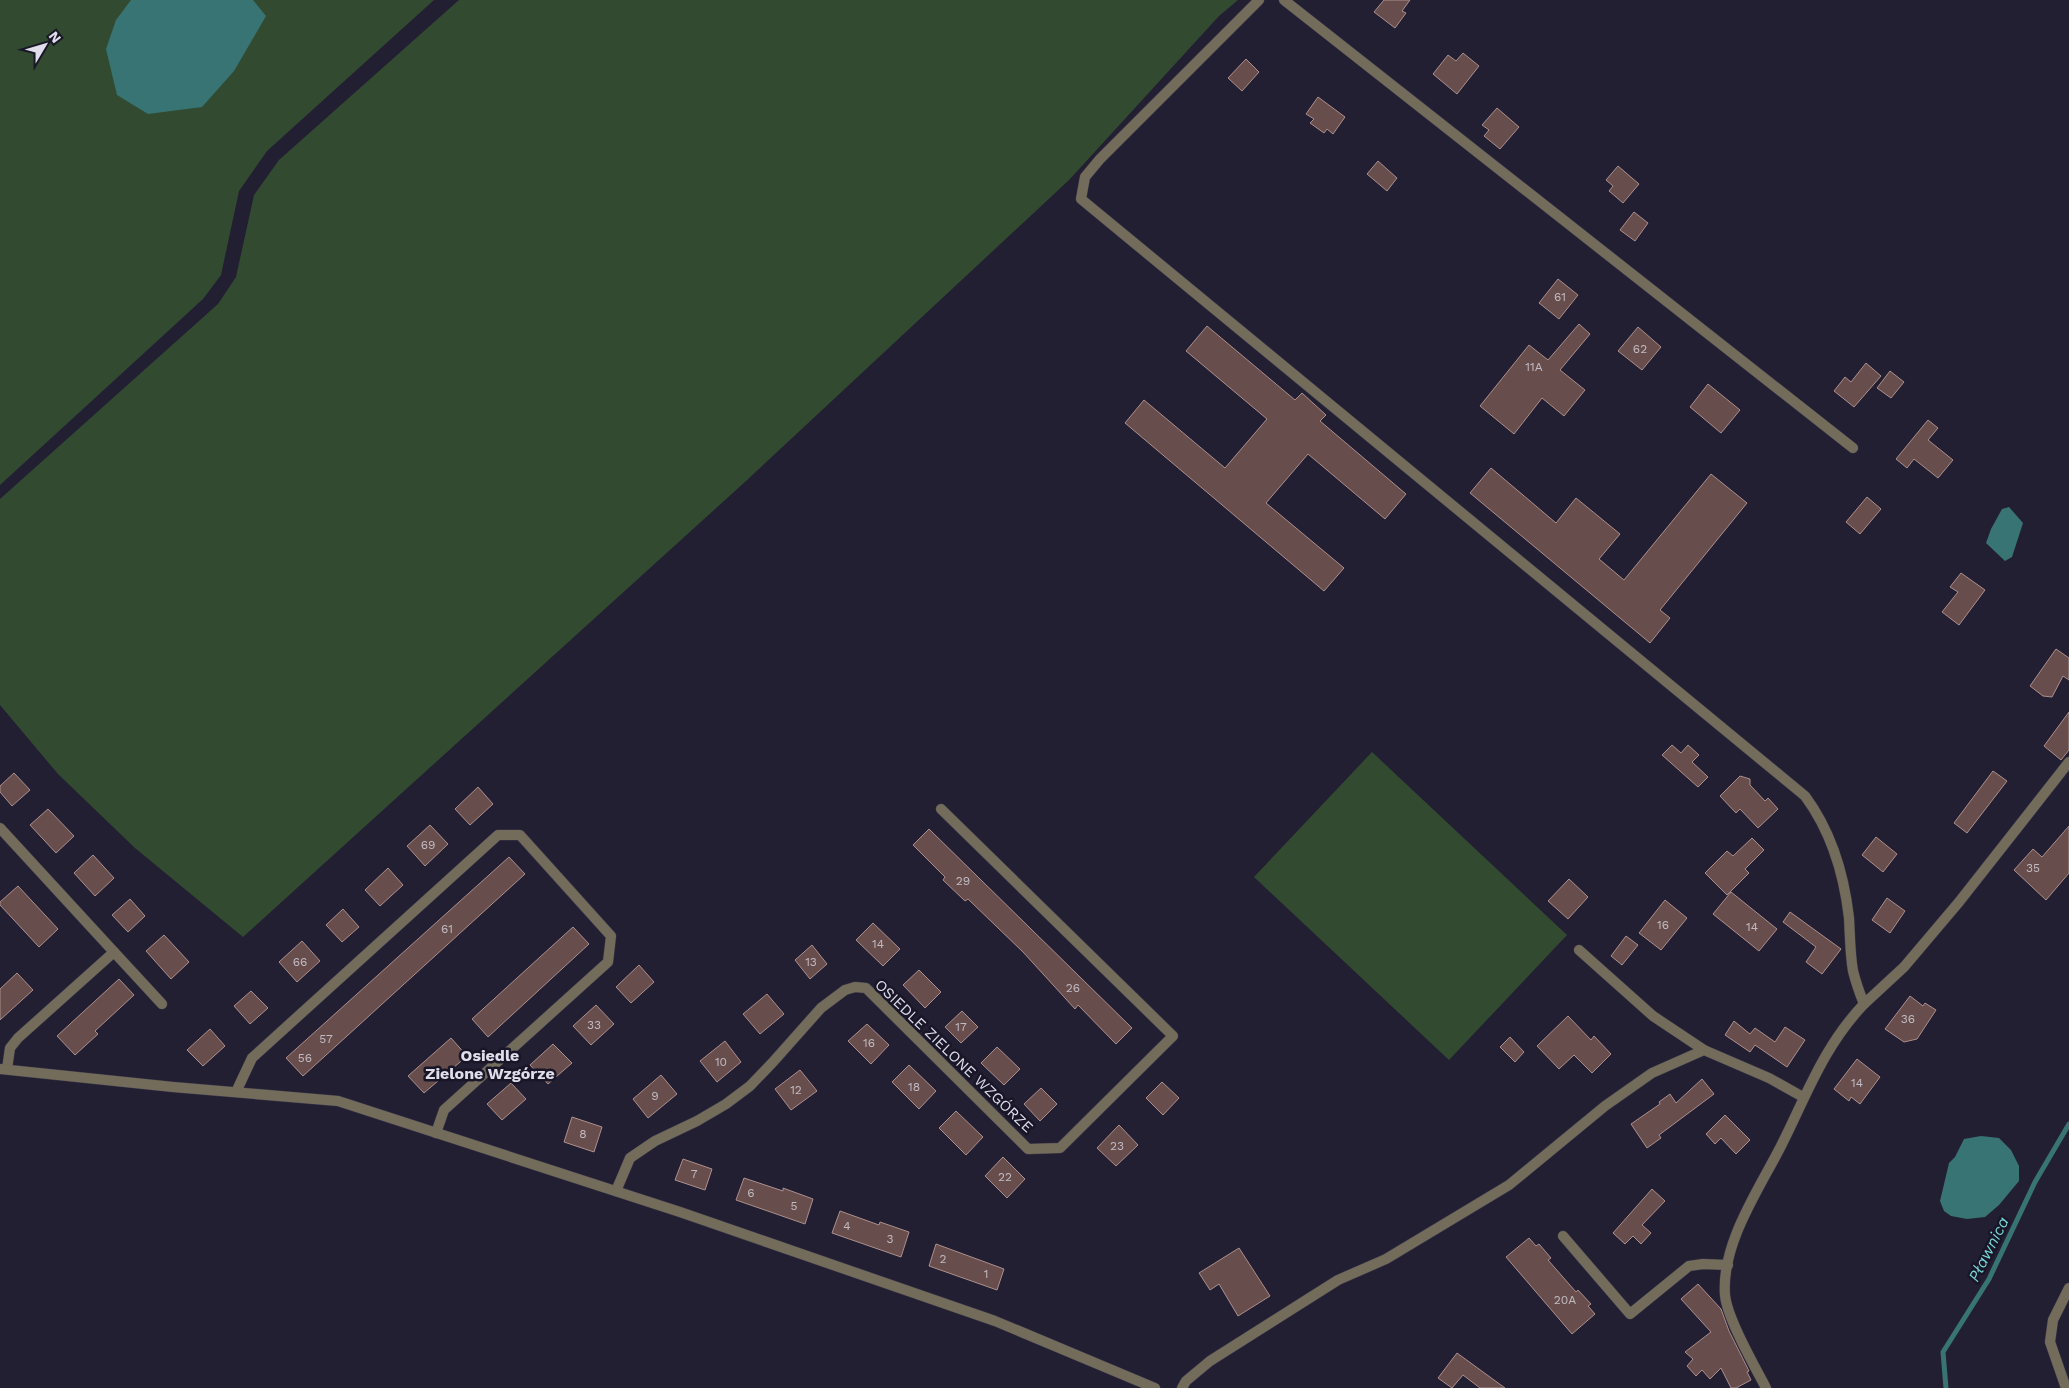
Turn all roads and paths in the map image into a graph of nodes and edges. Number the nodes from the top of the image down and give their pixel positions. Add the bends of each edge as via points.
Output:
1 (1259, 0) edge
2 (1284, 0) edge
3 (1854, 448) dead end
4 (2069, 762) edge
5 (941, 809) dead end
6 (0, 828) edge
7 (1579, 950) dead end
8 (114, 952) junction
9 (162, 1004) dead end
10 (1864, 1004) junction
11 (1704, 1050) junction
12 (4, 1069) edge
13 (236, 1092) junction
14 (1803, 1097) junction
15 (436, 1133) junction
16 (616, 1191) junction
17 (1562, 1236) dead end
18 (1728, 1265) junction
19 (2069, 1288) edge
20 (1155, 1388) edge
21 (1182, 1388) edge
22 (1766, 1388) edge
23 (2066, 1388) edge

1 - 10 street via 1100,159 1085,178 1081,199 1805,796 1816,811 1834,851 1848,915 1853,971
2 - 3 street
4 - 10 street via 1904,967
5 - 16 street, OSIEDLE ZIELONE WZGÓRZE via 1173,1036 1060,1148 1028,1149 866,988 855,987 845,990 821,1008 750,1086 726,1104 655,1141 630,1158
6 - 8 street
7 - 11 street via 1653,1016
8 - 9 street
8 - 12 street via 18,1038 10,1048
10 - 14 street via 1836,1038
11 - 14 street via 1769,1078
11 - 21 street via 1652,1073 1605,1106 1509,1184 1386,1259 1338,1280 1210,1361
12 - 13 street
13 - 15 street via 338,1101
13 - 15 street via 252,1058 498,835 520,835 611,936 608,962 444,1110
14 - 18 street via 1747,1210
15 - 16 street
16 - 20 street via 995,1321
17 - 18 street via 1630,1314 1689,1266
18 - 22 street via 1726,1303
19 - 23 street via 2053,1320 2050,1342

